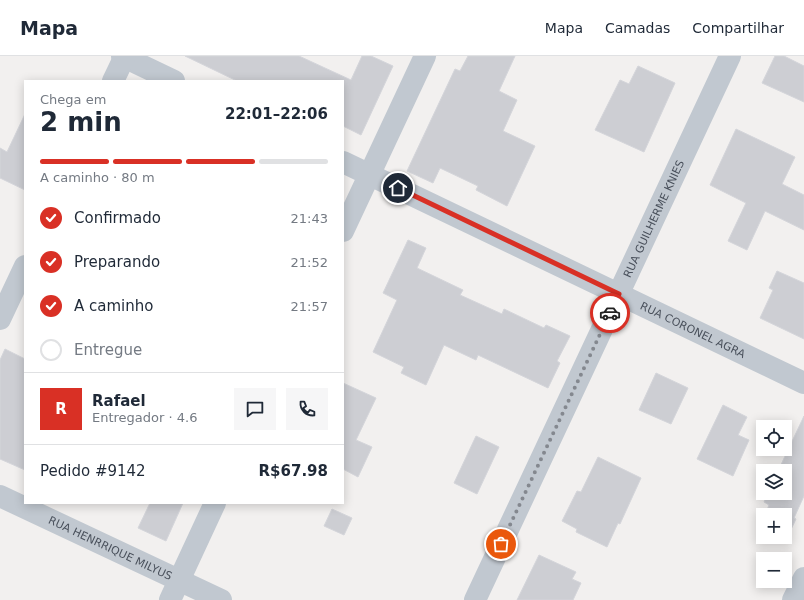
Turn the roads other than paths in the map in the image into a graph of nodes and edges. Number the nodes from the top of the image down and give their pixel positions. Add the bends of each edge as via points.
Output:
1 (124, 56) edge
2 (426, 56) edge
3 (730, 56) edge
4 (113, 80) edge
5 (172, 80) edge
6 (344, 162) edge
7 (370, 175) junction
8 (344, 230) edge
9 (24, 268) edge
10 (619, 294) junction
11 (0, 319) edge
12 (804, 383) edge
13 (0, 496) edge
14 (215, 504) edge
15 (804, 578) edge
16 (174, 590) edge
17 (221, 600) edge
18 (475, 600) edge
19 (794, 600) edge

1 - 4 street
1 - 5 street
2 - 7 street
3 - 10 street, RUA GUILHERME KNIES
6 - 7 street, RUA CORONEL AGRA
7 - 8 street
7 - 10 street, RUA CORONEL AGRA
9 - 11 street
10 - 12 street, RUA CORONEL AGRA
10 - 18 street, RUA GUILHERME KNIES
13 - 16 street, RUA HENRRIQUE MILYUS
14 - 16 street
15 - 19 street
16 - 17 street, RUA HENRRIQUE MILYUS

